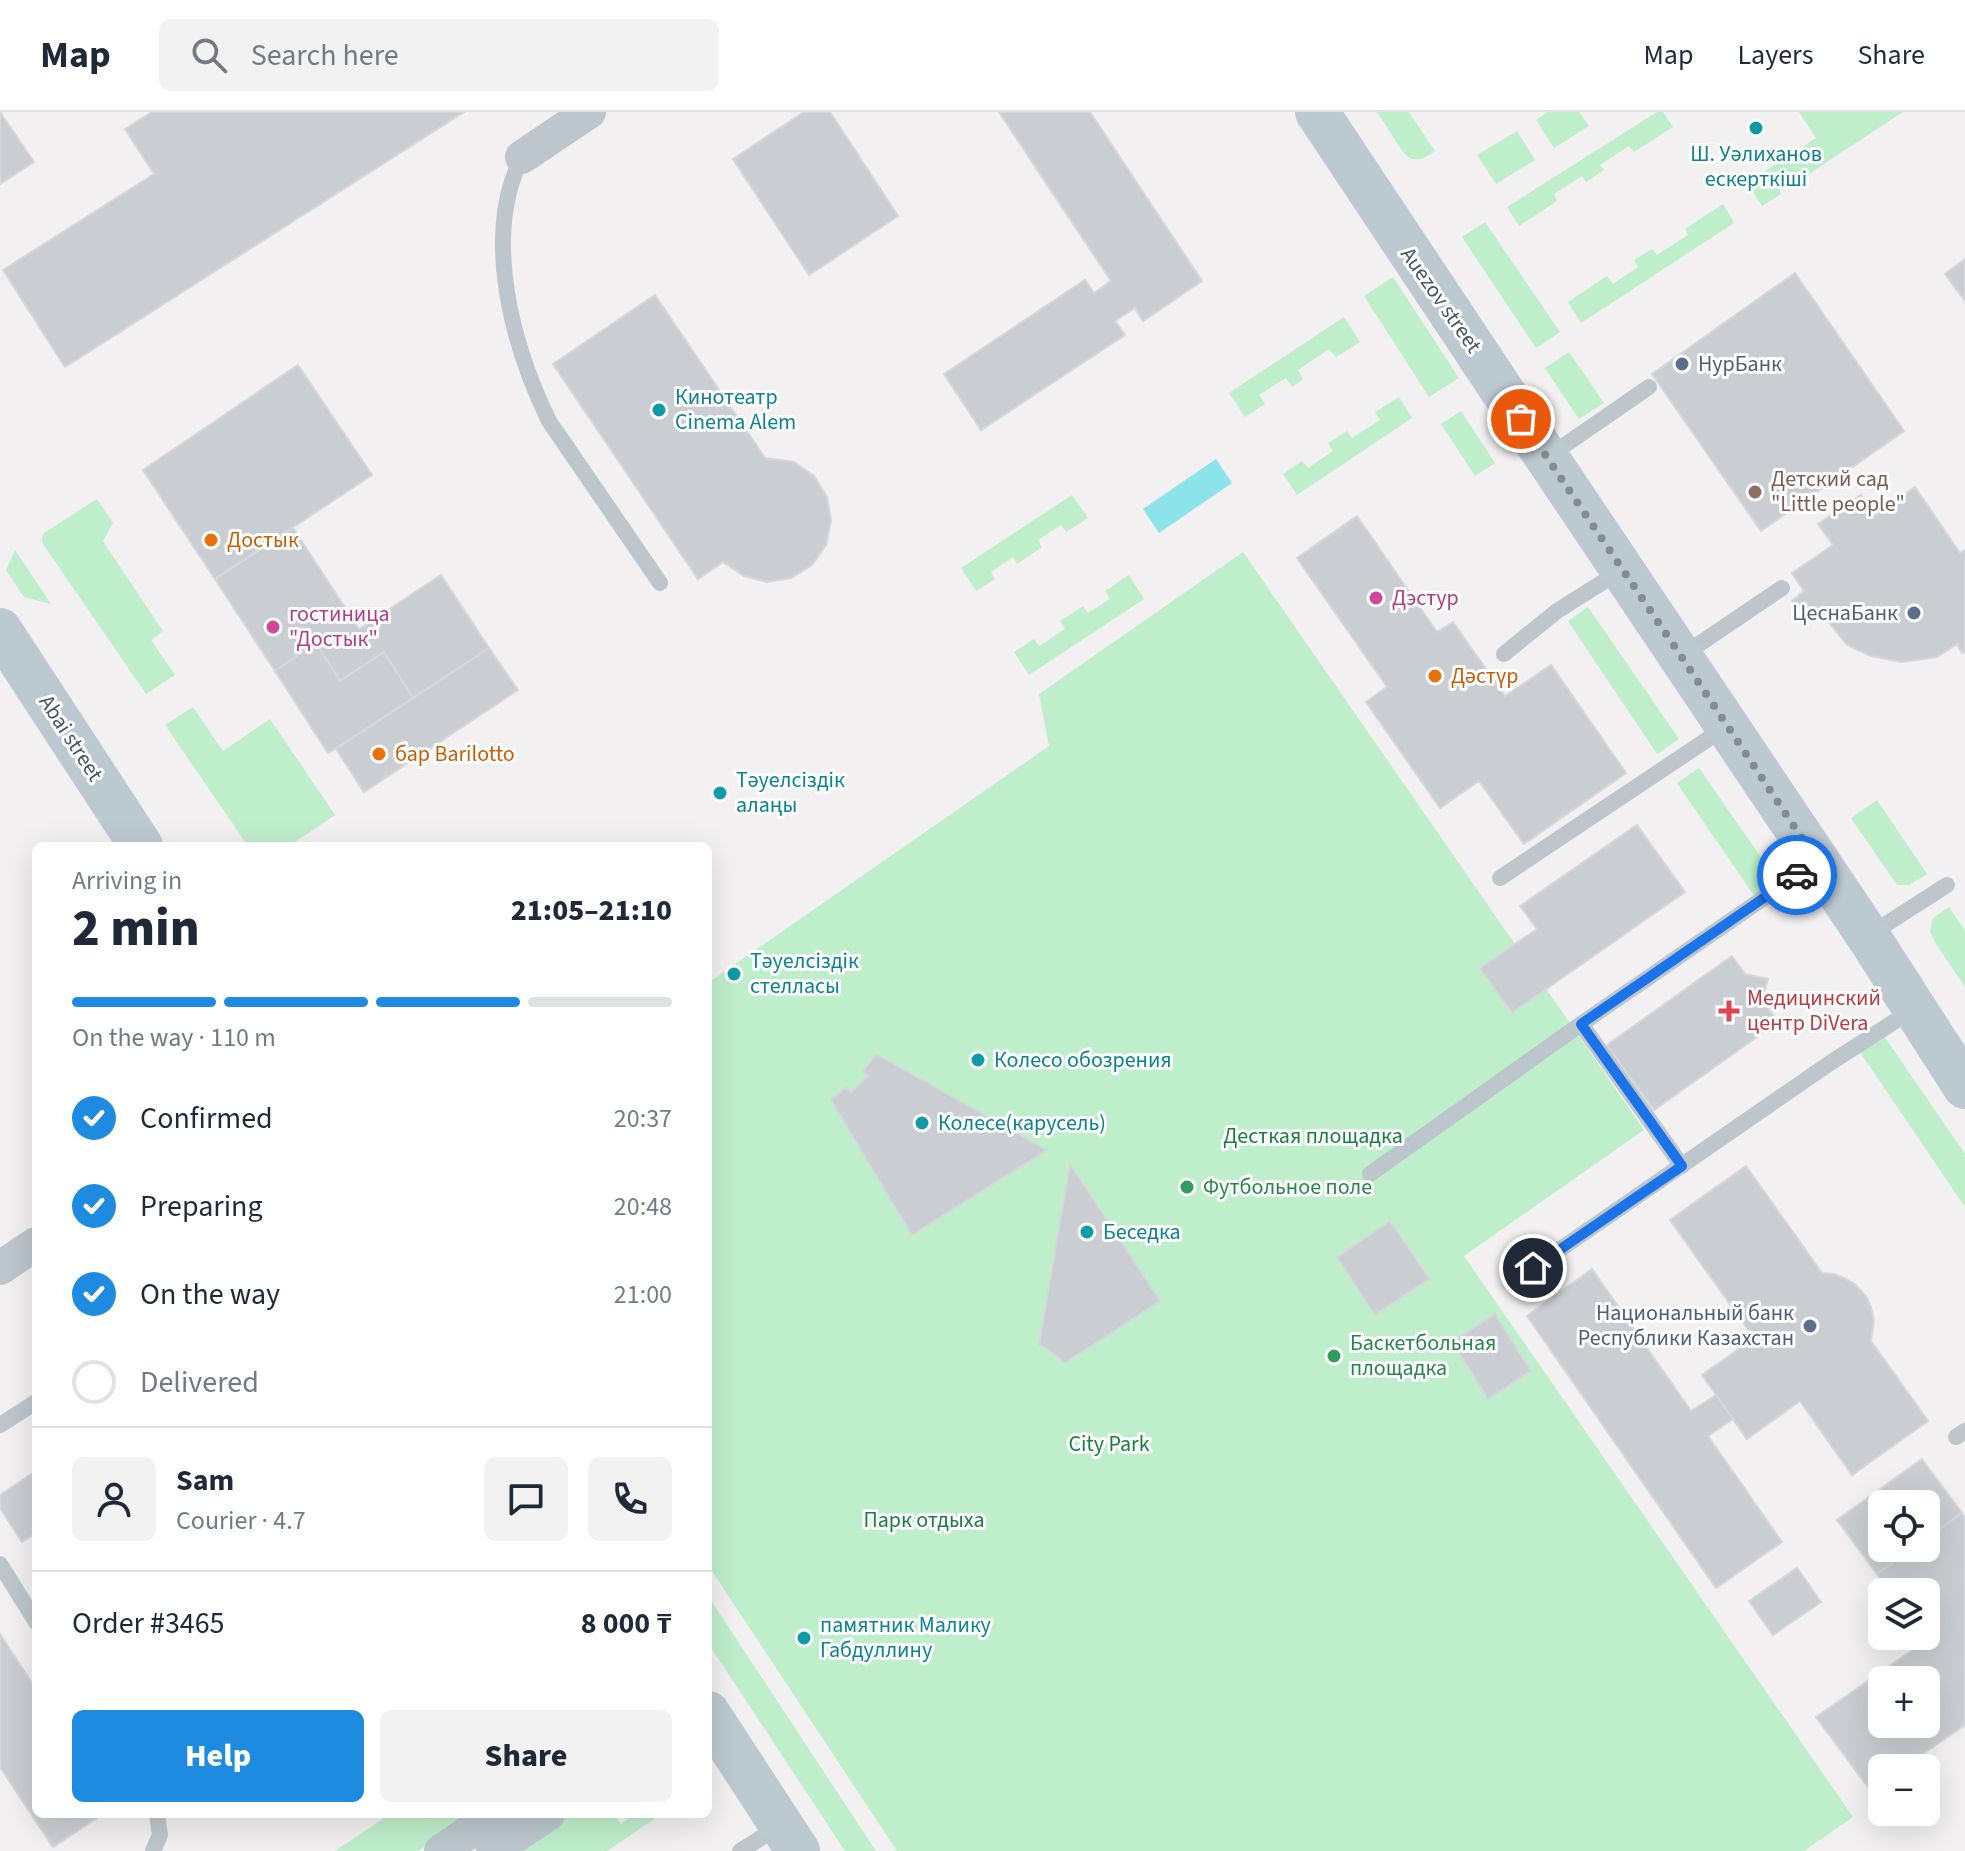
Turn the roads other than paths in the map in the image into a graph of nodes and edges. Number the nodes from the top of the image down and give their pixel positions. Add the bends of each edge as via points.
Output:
1 (589, 112) edge
2 (1317, 112) edge
3 (522, 157) joint
4 (1649, 387) dead end
5 (1547, 457) junction
6 (1623, 569) junction
7 (660, 583) dead end
8 (1782, 588) dead end
9 (0, 630) edge
10 (1504, 654) dead end
11 (1681, 656) junction
12 (1727, 726) junction
13 (138, 842) edge
14 (1817, 861) junction
15 (1500, 878) dead end
16 (1947, 885) dead end
17 (1868, 936) junction
18 (1915, 1008) junction
19 (1581, 1024) junction
20 (1965, 1087) edge
21 (1682, 1166) junction
22 (1370, 1174) dead end
23 (32, 1247) edge
24 (0, 1268) edge
25 (1533, 1268) dead end
26 (32, 1405) edge
27 (0, 1425) edge
28 (0, 1564) edge
29 (32, 1616) edge
30 (712, 1719) edge
31 (158, 1818) edge
32 (490, 1818) edge
33 (542, 1818) edge
34 (789, 1838) edge
35 (153, 1851) edge
36 (441, 1851) edge
37 (493, 1851) edge
38 (740, 1851) edge

1 - 3 street
2 - 5 main road, Auezov street
3 - 7 lane via 506,198 503,246 511,314 525,362 549,421
4 - 5 lane
5 - 6 main road, Auezov street
6 - 10 lane via 1557,611
6 - 11 main road, Auezov street
8 - 11 lane
9 - 13 main road, Abai street
11 - 12 main road, Auezov street
12 - 14 main road, Auezov street
12 - 15 lane
14 - 17 main road, Auezov street
14 - 19 lane
16 - 17 lane
17 - 18 main road, Auezov street
18 - 20 main road, Auezov street
18 - 21 lane
19 - 21 lane
19 - 22 lane
21 - 25 lane
23 - 24 street
26 - 27 lane
28 - 29 lane
30 - 34 main road
31 - 35 lane via 160,1835
32 - 36 street
33 - 37 street
34 - 38 lane

